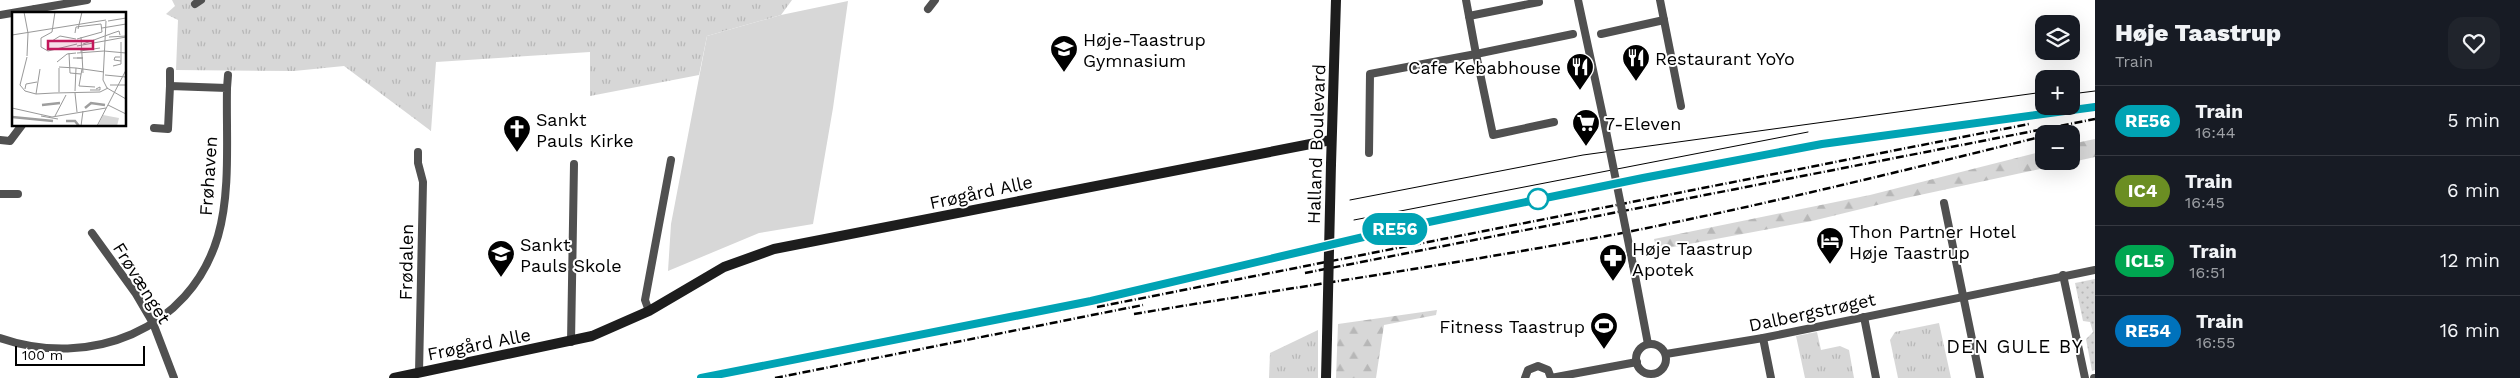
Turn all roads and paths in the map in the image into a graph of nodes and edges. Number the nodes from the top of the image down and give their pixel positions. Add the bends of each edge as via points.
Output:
1 (87, 0) edge
2 (936, 0) edge
3 (1336, 0) edge
4 (1466, 0) edge
5 (1578, 0) edge
6 (1660, 0) edge
7 (1539, 2) dead end
8 (928, 9) dead end
9 (35, 11) edge
10 (1469, 16) junction
11 (1664, 20) junction
12 (1573, 34) dead end
13 (1601, 34) dead end
14 (1476, 54) junction
15 (170, 71) dead end
16 (228, 75) dead end
17 (170, 86) junction
18 (227, 88) junction
19 (1681, 106) dead end
20 (1554, 122) dead end
21 (21, 126) edge
22 (154, 128) dead end
23 (0, 140) edge
24 (1331, 140) junction
25 (418, 152) dead end
26 (1368, 153) dead end
27 (671, 160) dead end
28 (574, 164) dead end
29 (0, 194) edge
30 (18, 194) dead end
31 (1944, 203) dead end
32 (92, 233) dead end
33 (2095, 270) edge
34 (2064, 276) junction
35 (1963, 296) junction
36 (649, 311) junction
37 (1864, 317) junction
38 (153, 323) junction
39 (0, 338) edge
40 (1763, 338) junction
41 (571, 342) junction
42 (1648, 344) junction
43 (1666, 354) junction
44 (1637, 362) junction
45 (419, 373) junction
46 (1654, 376) edge
47 (174, 378) edge
48 (394, 378) edge
49 (1326, 378) edge
50 (1525, 378) edge
51 (1551, 378) edge
52 (1771, 378) edge
53 (1876, 378) edge
54 (1980, 378) edge
55 (2085, 378) edge

1 - 9 street
2 - 8 street
3 - 24 street, Halland Boulevard
4 - 10 street
5 - 42 street, bridge
6 - 11 street
7 - 10 street
10 - 14 street
11 - 13 street
11 - 19 street
12 - 14 street
14 - 20 street via 1493,135
14 - 26 street via 1370,74
15 - 17 street
16 - 18 street, Frøhaven
17 - 18 street
17 - 22 street via 168,129
18 - 38 street, Frøhaven via 224,201 218,236 200,275 183,298
21 - 23 street via 10,140
24 - 36 street, Frøgård Alle via 774,249 724,267
24 - 49 street, Halland Boulevard, bridge
25 - 45 street, Frødalen via 423,182
27 - 36 street via 645,300
28 - 41 street
29 - 30 street
31 - 35 street
32 - 38 street, Frøvænget
33 - 34 street, Dalbergstrøget
34 - 35 street, Dalbergstrøget
34 - 55 street
35 - 37 street, Dalbergstrøget
35 - 54 street
36 - 41 street, Frøgård Alle via 609,330
37 - 40 street, Dalbergstrøget
37 - 53 street
38 - 39 street, Frøhaven via 125,338 77,349 32,348
38 - 47 street, Frøvænget
40 - 43 street, Dalbergstrøget
40 - 52 street
41 - 45 street, Frøgård Alle
42 - 43 street via 1661,347
42 - 44 street via 1640,349
43 - 46 street via 1665,365
44 - 46 street via 1643,371
44 - 51 street
45 - 48 street, Frøgård Alle
50 - 51 street via 1528,370 1538,366 1548,370

